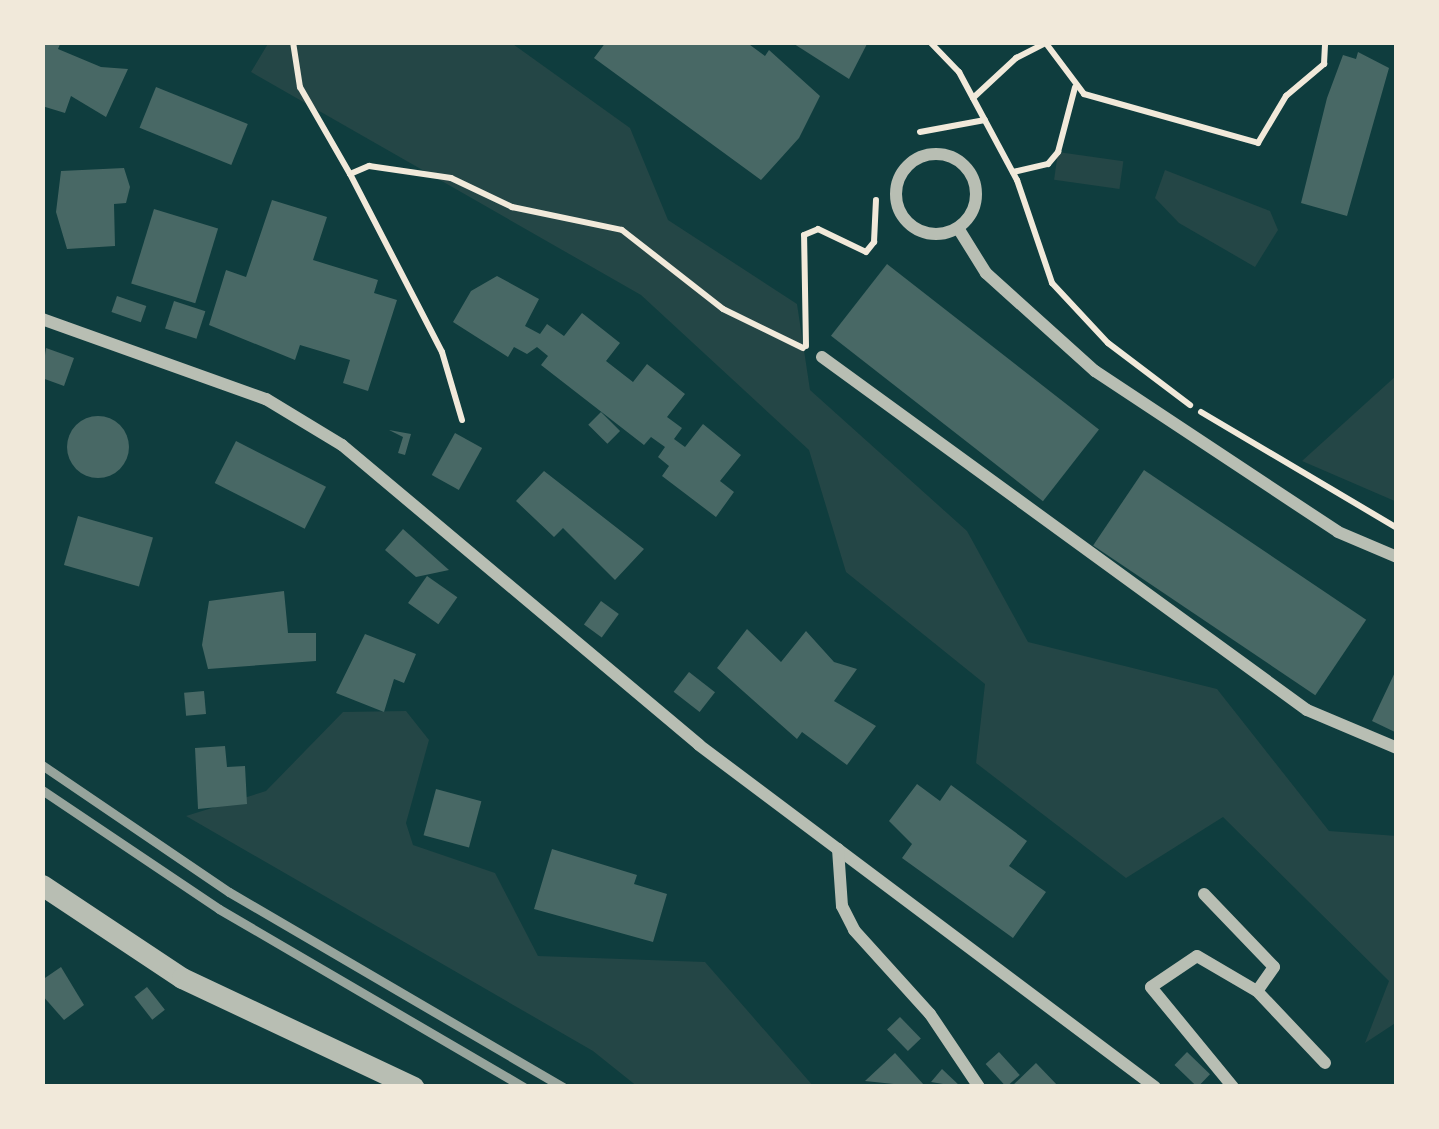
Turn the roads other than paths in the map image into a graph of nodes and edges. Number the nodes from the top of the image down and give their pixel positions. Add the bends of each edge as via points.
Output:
1 (958, 228) junction
2 (42, 319) edge
3 (822, 357) road end
4 (1397, 557) edge
5 (1397, 748) edge
6 (838, 849) junction
7 (42, 885) edge
8 (1204, 894) dead end
9 (1257, 991) junction
10 (1325, 1063) dead end
11 (414, 1087) edge
12 (980, 1087) edge
13 (1155, 1087) edge
14 (1233, 1087) edge

1 - 1 street via 975,202 970,172 944,155 914,160 896,186 902,217 927,234
1 - 4 street via 986,273 1095,371 1338,532
2 - 6 street via 266,399 341,445 515,597
3 - 5 street via 1307,710
6 - 12 street via 842,905 854,930 930,1014
6 - 13 street
7 - 11 street via 182,978
8 - 9 street via 1274,967
9 - 10 street
9 - 14 street via 1197,956 1151,987

